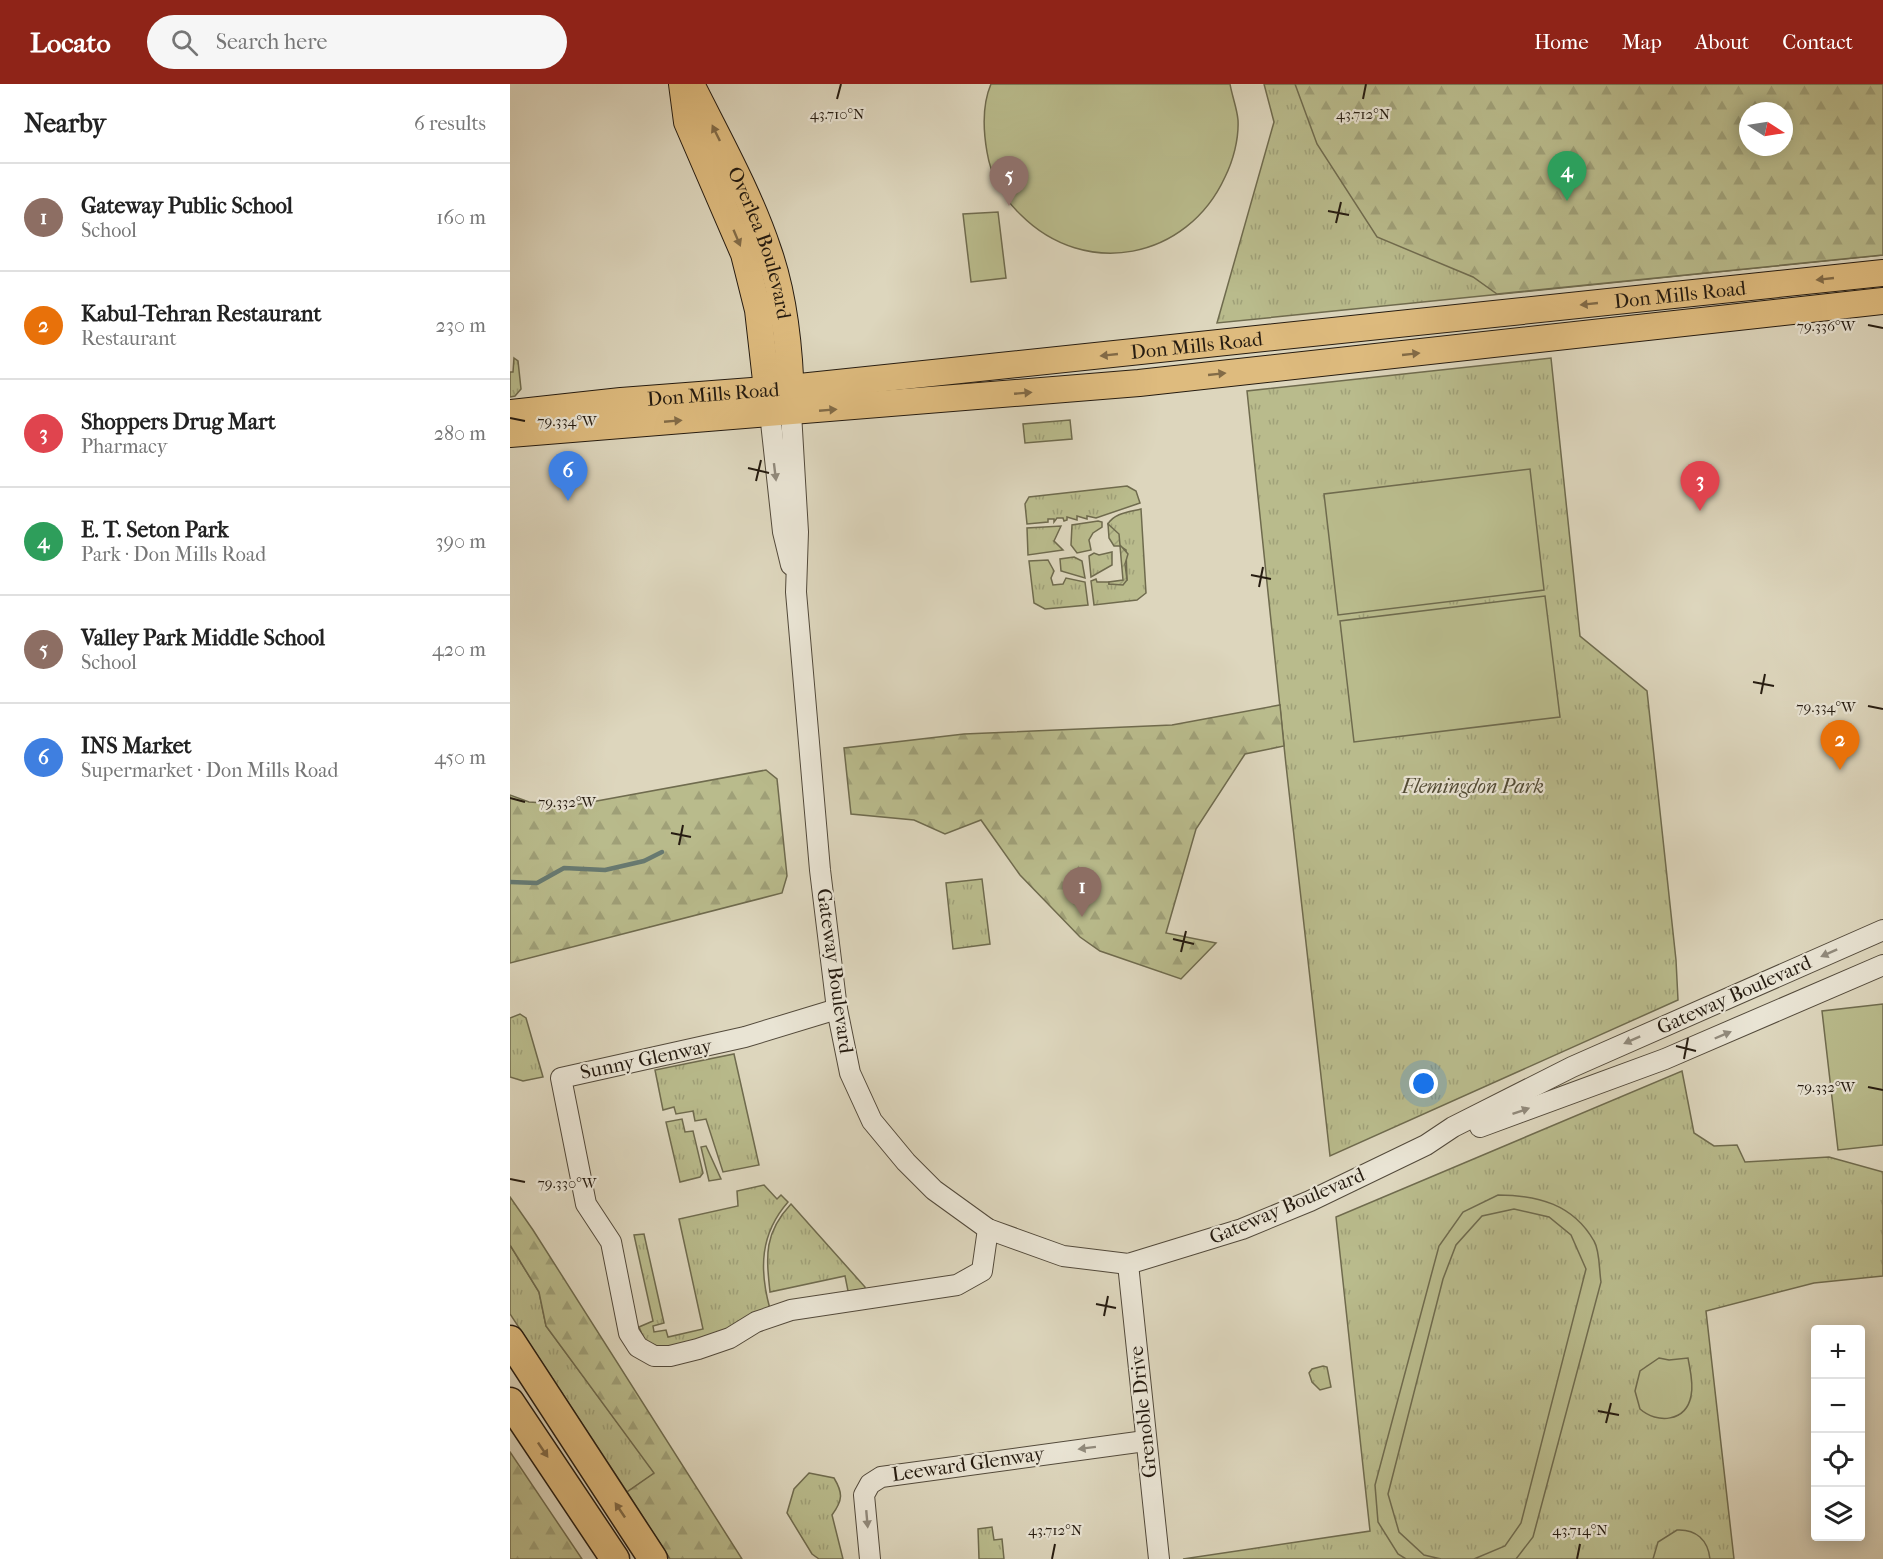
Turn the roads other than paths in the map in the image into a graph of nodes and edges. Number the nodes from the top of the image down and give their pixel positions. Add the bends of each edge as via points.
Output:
1 (682, 84) edge
2 (691, 84) edge
3 (1883, 273) edge
4 (1883, 301) edge
5 (780, 401) junction
6 (510, 413) edge
7 (510, 434) edge
8 (1883, 930) edge
9 (1883, 965) edge
10 (1750, 988) junction
11 (837, 1009) junction
12 (1764, 1018) junction
13 (1426, 1145) junction
14 (988, 1229) junction
15 (1128, 1264) junction
16 (510, 1340) edge
17 (510, 1402) edge
18 (1145, 1441) junction
19 (615, 1559) edge
20 (653, 1559) edge
21 (870, 1559) edge
22 (1159, 1559) edge

1 -> 5 main road, Overlea Boulevard via 687,122 744,255
5 -> 2 main road, Overlea Boulevard via 782,309 769,251
3 -> 5 main road, Don Mills Road
5 -> 4 main road, Don Mills Road via 1139,383
5 - 6 main road, Don Mills Road via 621,401
7 -> 5 main road, Don Mills Road
5 - 11 street, Gateway Boulevard via 783,532 796,586 820,870
8 -> 10 street, Gateway Boulevard
9 - 12 street, Gateway Boulevard
10 - 12 street
10 -> 13 street, Gateway Boulevard via 1572,1067
11 - 14 street, Gateway Boulevard via 850,1073 873,1121 934,1191
11 - 14 street, Sunny Glenway via 745,1037 561,1078 586,1204 611,1242 630,1333 638,1347 654,1356 670,1356 730,1338 756,1322 791,1310 957,1286 982,1271
13 -> 12 street, Gateway Boulevard via 1633,1072
13 - 15 street, Gateway Boulevard via 1252,1225
14 - 15 street, Gateway Boulevard via 1063,1256
15 - 18 street, Grenoble Drive
20 -> 16 highway
17 -> 19 highway
18 -> 21 street, Leeward Glenway via 881,1477 870,1484 864,1495
18 - 22 street, Grenoble Drive

